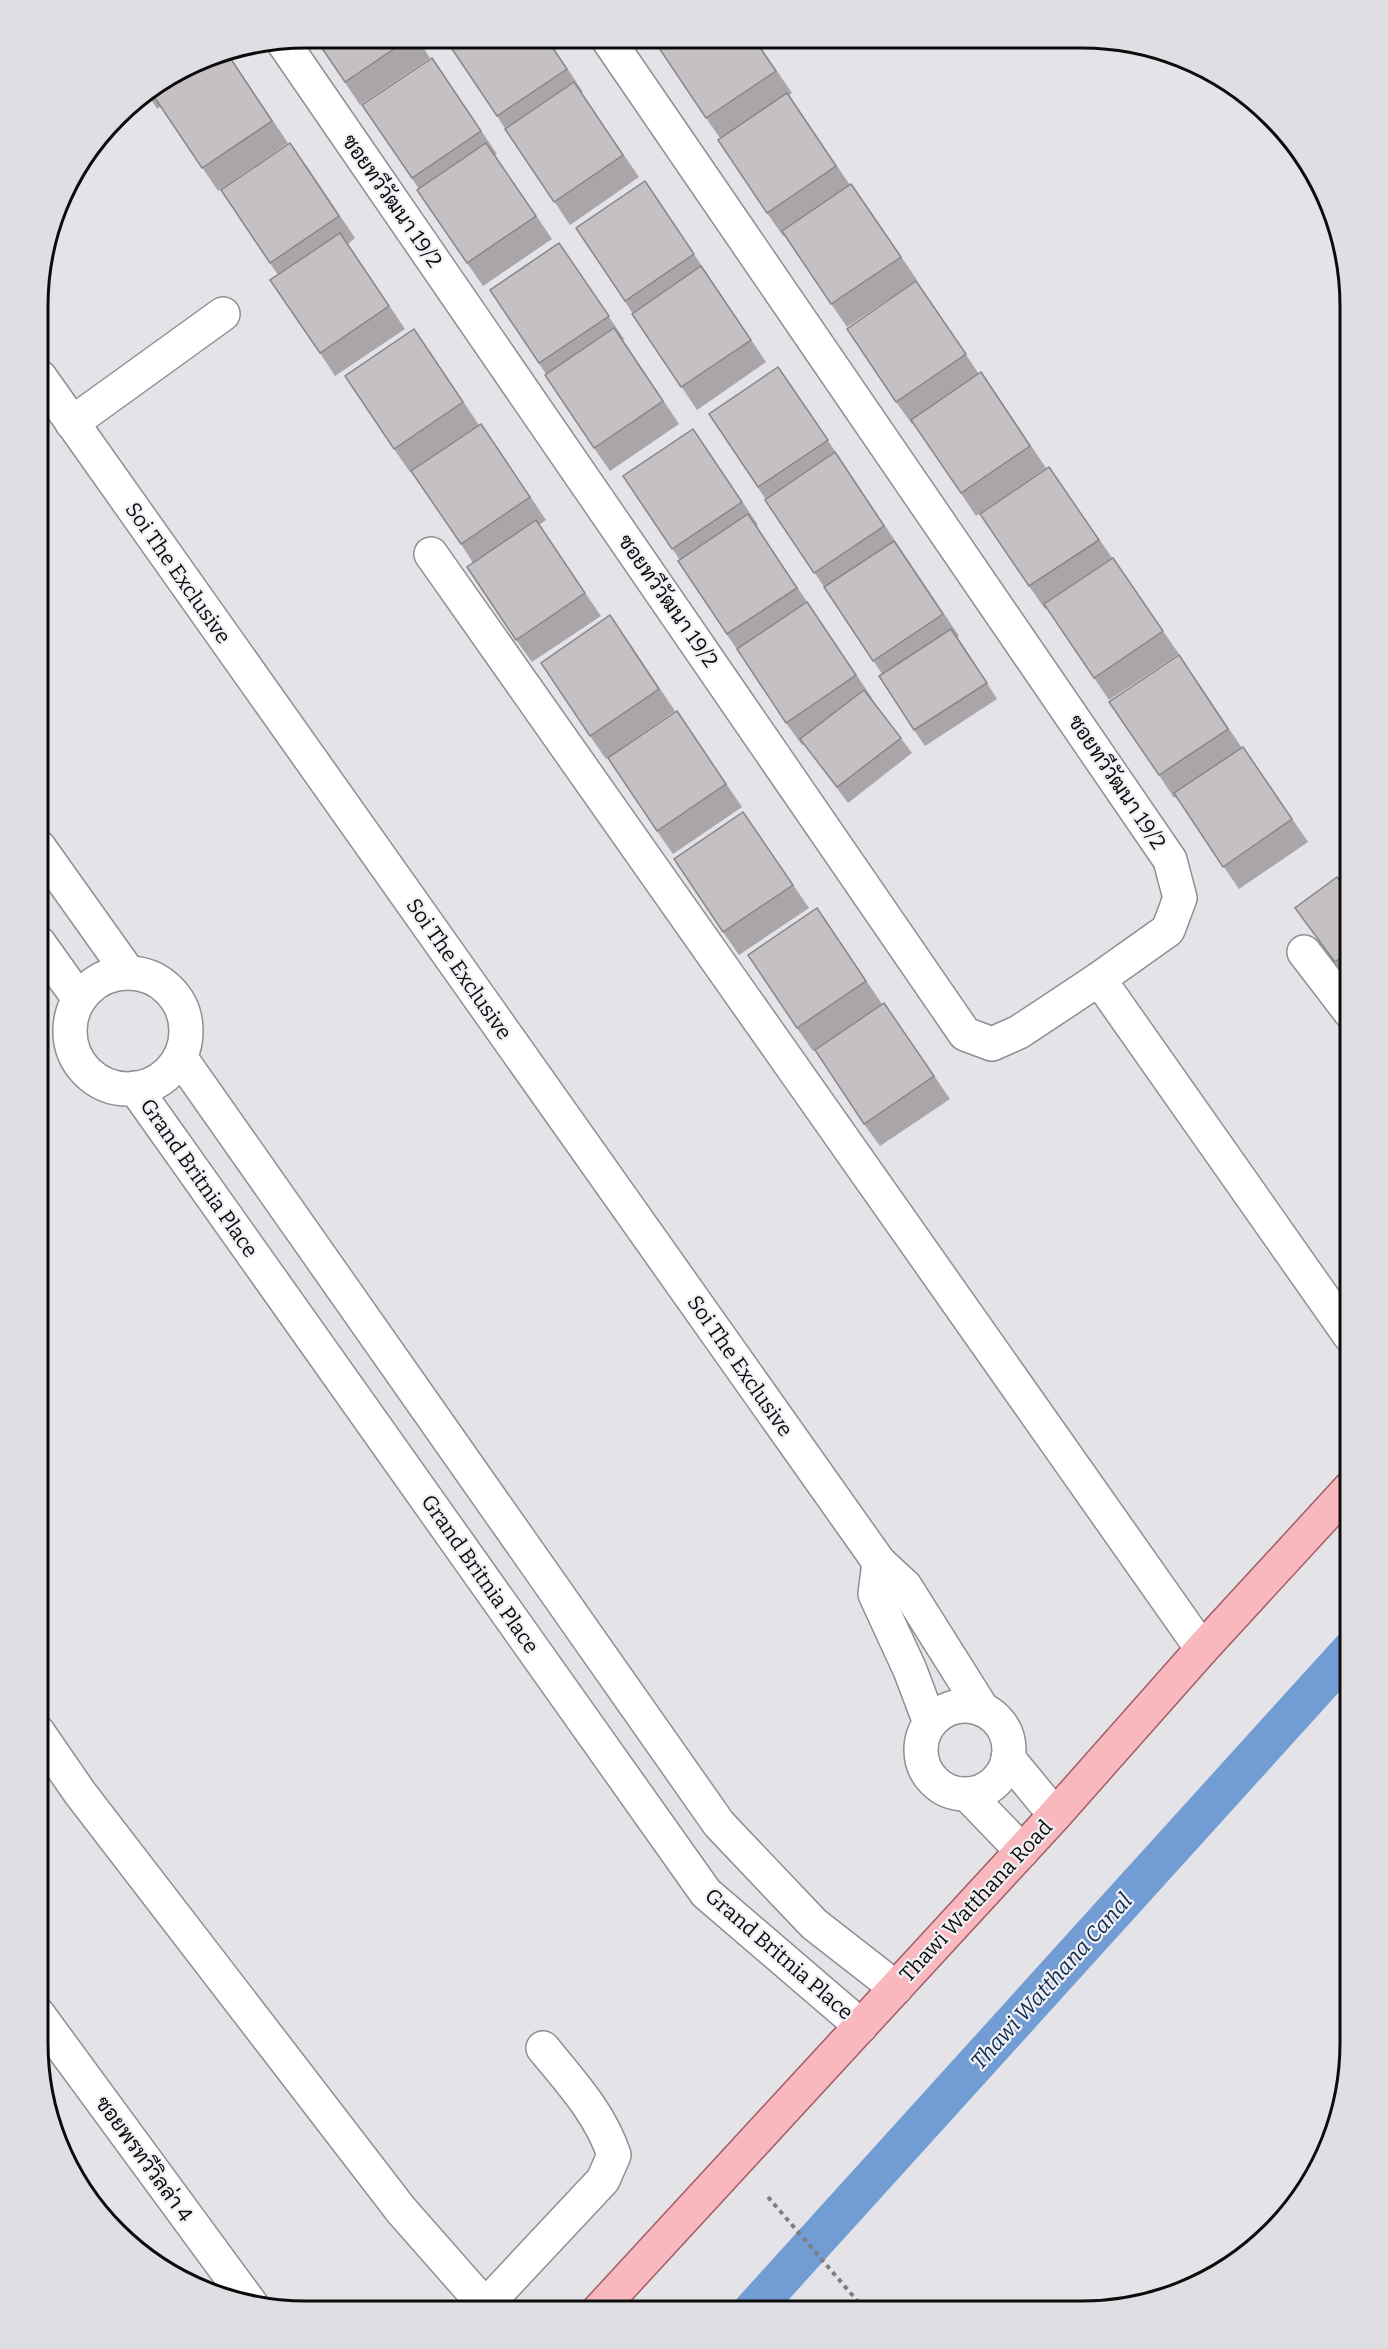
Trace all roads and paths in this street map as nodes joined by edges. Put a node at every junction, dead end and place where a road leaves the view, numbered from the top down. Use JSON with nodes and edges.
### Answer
{"nodes":[{"id":1,"x":614,"y":48,"type":"edge"},
{"id":2,"x":288,"y":49,"type":"edge"},
{"id":3,"x":223,"y":314,"type":"dead end"},
{"id":4,"x":48,"y":388,"type":"edge"},
{"id":5,"x":72,"y":423,"type":"junction"},
{"id":6,"x":431,"y":554,"type":"dead end"},
{"id":7,"x":48,"y":860,"type":"edge"},
{"id":8,"x":1304,"y":952,"type":"dead end"},
{"id":9,"x":48,"y":956,"type":"edge"},
{"id":10,"x":128,"y":972,"type":"junction"},
{"id":11,"x":1099,"y":980,"type":"junction"},
{"id":12,"x":1340,"y":998,"type":"edge"},
{"id":13,"x":79,"y":999,"type":"junction"},
{"id":14,"x":180,"y":1057,"type":"junction"},
{"id":15,"x":135,"y":1088,"type":"junction"},
{"id":16,"x":1340,"y":1322,"type":"edge"},
{"id":17,"x":1340,"y":1499,"type":"edge"},
{"id":18,"x":879,"y":1562,"type":"junction"},
{"id":19,"x":1202,"y":1649,"type":"junction"},
{"id":20,"x":983,"y":1710,"type":"junction"},
{"id":21,"x":930,"y":1723,"type":"junction"},
{"id":22,"x":48,"y":1747,"type":"edge"},
{"id":23,"x":1008,"y":1758,"type":"junction"},
{"id":24,"x":968,"y":1795,"type":"junction"},
{"id":25,"x":1055,"y":1815,"type":"junction"},
{"id":26,"x":1022,"y":1851,"type":"junction"},
{"id":27,"x":896,"y":1988,"type":"junction"},
{"id":28,"x":861,"y":2026,"type":"junction"},
{"id":29,"x":48,"y":2028,"type":"edge"},
{"id":30,"x":543,"y":2048,"type":"dead end"},
{"id":31,"x":769,"y":2198,"type":"dead end"},
{"id":32,"x":243,"y":2293,"type":"edge"},
{"id":33,"x":481,"y":2301,"type":"edge"},
{"id":34,"x":493,"y":2301,"type":"edge"},
{"id":35,"x":607,"y":2301,"type":"edge"},
{"id":36,"x":857,"y":2301,"type":"edge"}],
"edges":[{"from":1,"to":11,"type":"street","name":"ซอยทวีวัฒนา 19/2"},
{"from":2,"to":11,"type":"street","name":"ซอยทวีวัฒนา 19/2"},
{"from":3,"to":5,"type":"street"},
{"from":4,"to":5,"type":"street","name":"Soi The Exclusive"},
{"from":5,"to":18,"type":"street","name":"Soi The Exclusive"},
{"from":6,"to":19,"type":"street"},
{"from":7,"to":10,"type":"street"},
{"from":8,"to":12,"type":"street"},
{"from":9,"to":13,"type":"street"},
{"from":10,"to":13,"type":"street"},
{"from":10,"to":14,"type":"street"},
{"from":11,"to":16,"type":"street"},
{"from":13,"to":15,"type":"street","name":"Grand Britnia Place"},
{"from":14,"to":15,"type":"street","name":"Grand Britnia Place"},
{"from":14,"to":27,"type":"street"},
{"from":15,"to":28,"type":"street","name":"Grand Britnia Place"},
{"from":17,"to":19,"type":"main road","name":"Thawi Watthana Road"},
{"from":18,"to":20,"type":"street","name":"Soi The Exclusive"},
{"from":18,"to":21,"type":"street"},
{"from":19,"to":25,"type":"main road","name":"Thawi Watthana Road"},
{"from":20,"to":21,"type":"street"},
{"from":20,"to":23,"type":"street","name":"Soi The Exclusive"},
{"from":21,"to":24,"type":"street"},
{"from":22,"to":33,"type":"street"},
{"from":23,"to":24,"type":"street"},
{"from":23,"to":25,"type":"street"},
{"from":24,"to":26,"type":"street"},
{"from":25,"to":26,"type":"main road","name":"Thawi Watthana Road"},
{"from":26,"to":27,"type":"main road","name":"Thawi Watthana Road"},
{"from":27,"to":28,"type":"main road","name":"Thawi Watthana Road"},
{"from":28,"to":35,"type":"main road","name":"Thawi Watthana Road"},
{"from":29,"to":32,"type":"street","name":"ซอยพรทวีวิลล่า 4"},
{"from":30,"to":34,"type":"street"},
{"from":31,"to":36,"type":"path"}]}
